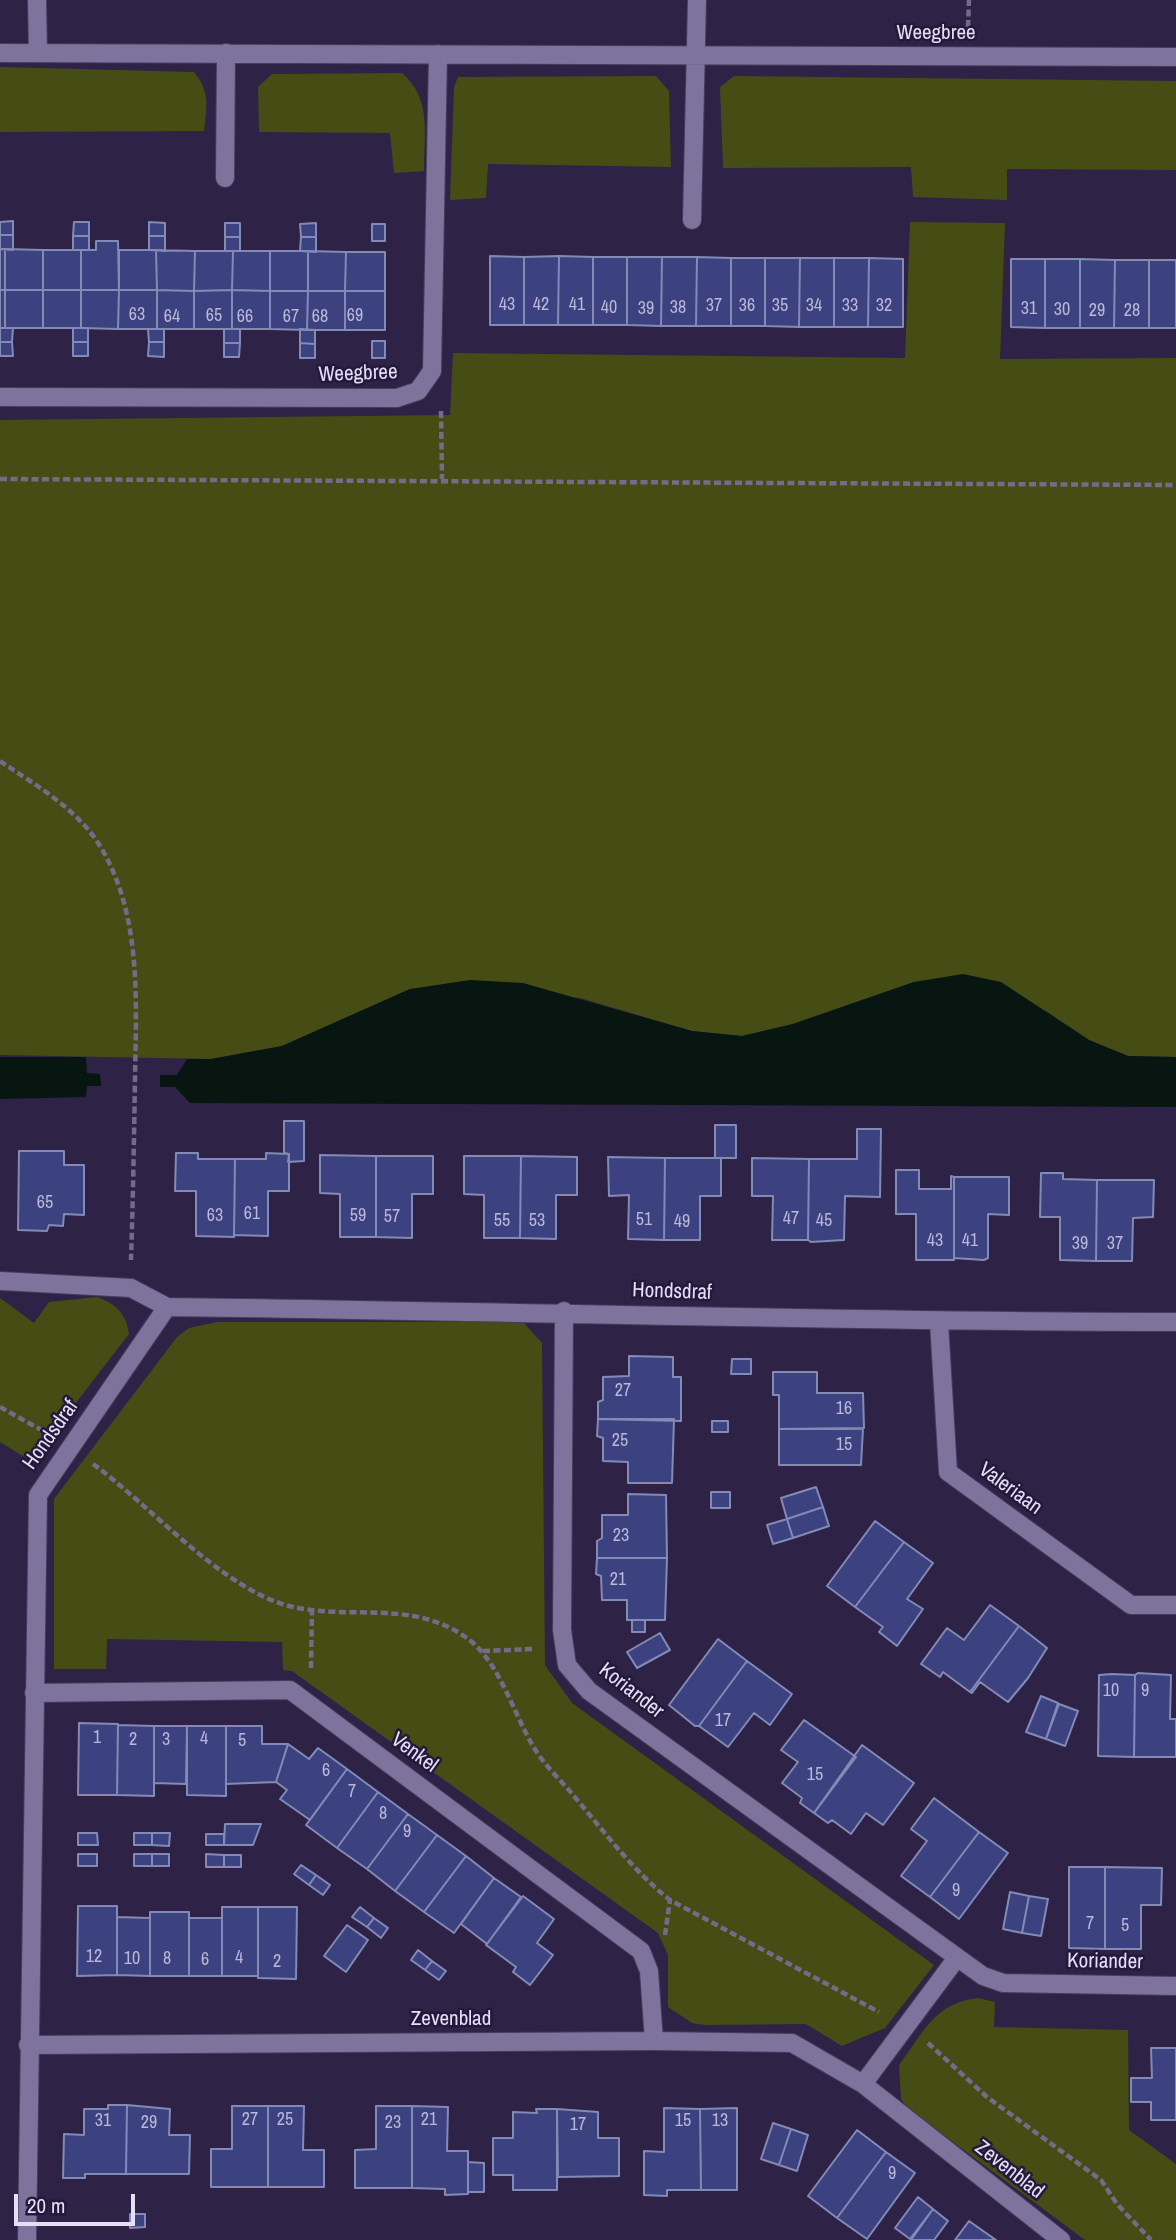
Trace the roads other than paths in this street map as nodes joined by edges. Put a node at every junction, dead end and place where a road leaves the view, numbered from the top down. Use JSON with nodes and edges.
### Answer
{"nodes":[{"id":1,"x":37,"y":0,"type":"edge"},
{"id":2,"x":697,"y":0,"type":"edge"},
{"id":3,"x":0,"y":52,"type":"edge"},
{"id":4,"x":38,"y":52,"type":"junction"},
{"id":5,"x":226,"y":53,"type":"junction"},
{"id":6,"x":438,"y":54,"type":"junction"},
{"id":7,"x":696,"y":55,"type":"junction"},
{"id":8,"x":1176,"y":57,"type":"edge"},
{"id":9,"x":225,"y":177,"type":"dead end"},
{"id":10,"x":692,"y":220,"type":"dead end"},
{"id":11,"x":0,"y":397,"type":"edge"},
{"id":12,"x":0,"y":1281,"type":"edge"},
{"id":13,"x":167,"y":1307,"type":"junction"},
{"id":14,"x":564,"y":1311,"type":"junction"},
{"id":15,"x":939,"y":1322,"type":"junction"},
{"id":16,"x":1176,"y":1322,"type":"edge"},
{"id":17,"x":1176,"y":1605,"type":"edge"},
{"id":18,"x":34,"y":1693,"type":"junction"},
{"id":19,"x":956,"y":1959,"type":"junction"},
{"id":20,"x":1176,"y":1986,"type":"edge"},
{"id":21,"x":654,"y":2041,"type":"junction"},
{"id":22,"x":28,"y":2045,"type":"junction"},
{"id":23,"x":863,"y":2084,"type":"junction"},
{"id":24,"x":27,"y":2240,"type":"edge"},
{"id":25,"x":1060,"y":2240,"type":"edge"}],
"edges":[{"from":1,"to":4,"type":"street"},
{"from":2,"to":7,"type":"street"},
{"from":3,"to":4,"type":"street","name":"Weegbree"},
{"from":4,"to":5,"type":"street","name":"Weegbree"},
{"from":5,"to":6,"type":"street","name":"Weegbree"},
{"from":5,"to":9,"type":"street"},
{"from":6,"to":7,"type":"street","name":"Weegbree"},
{"from":6,"to":11,"type":"street","name":"Weegbree"},
{"from":7,"to":8,"type":"street","name":"Weegbree"},
{"from":7,"to":10,"type":"street"},
{"from":12,"to":13,"type":"street","name":"Hondsdraf"},
{"from":13,"to":14,"type":"street","name":"Hondsdraf"},
{"from":13,"to":18,"type":"street","name":"Hondsdraf"},
{"from":14,"to":15,"type":"street","name":"Hondsdraf"},
{"from":14,"to":19,"type":"street","name":"Koriander"},
{"from":15,"to":16,"type":"street","name":"Hondsdraf"},
{"from":15,"to":17,"type":"street","name":"Valeriaan"},
{"from":18,"to":21,"type":"street","name":"Venkel"},
{"from":18,"to":22,"type":"street","name":"Hondsdraf"},
{"from":19,"to":20,"type":"street","name":"Koriander"},
{"from":19,"to":23,"type":"street"},
{"from":21,"to":22,"type":"street","name":"Zevenblad"},
{"from":21,"to":23,"type":"street","name":"Zevenblad"},
{"from":22,"to":24,"type":"street","name":"Hondsdraf"},
{"from":23,"to":25,"type":"street","name":"Zevenblad"}]}
